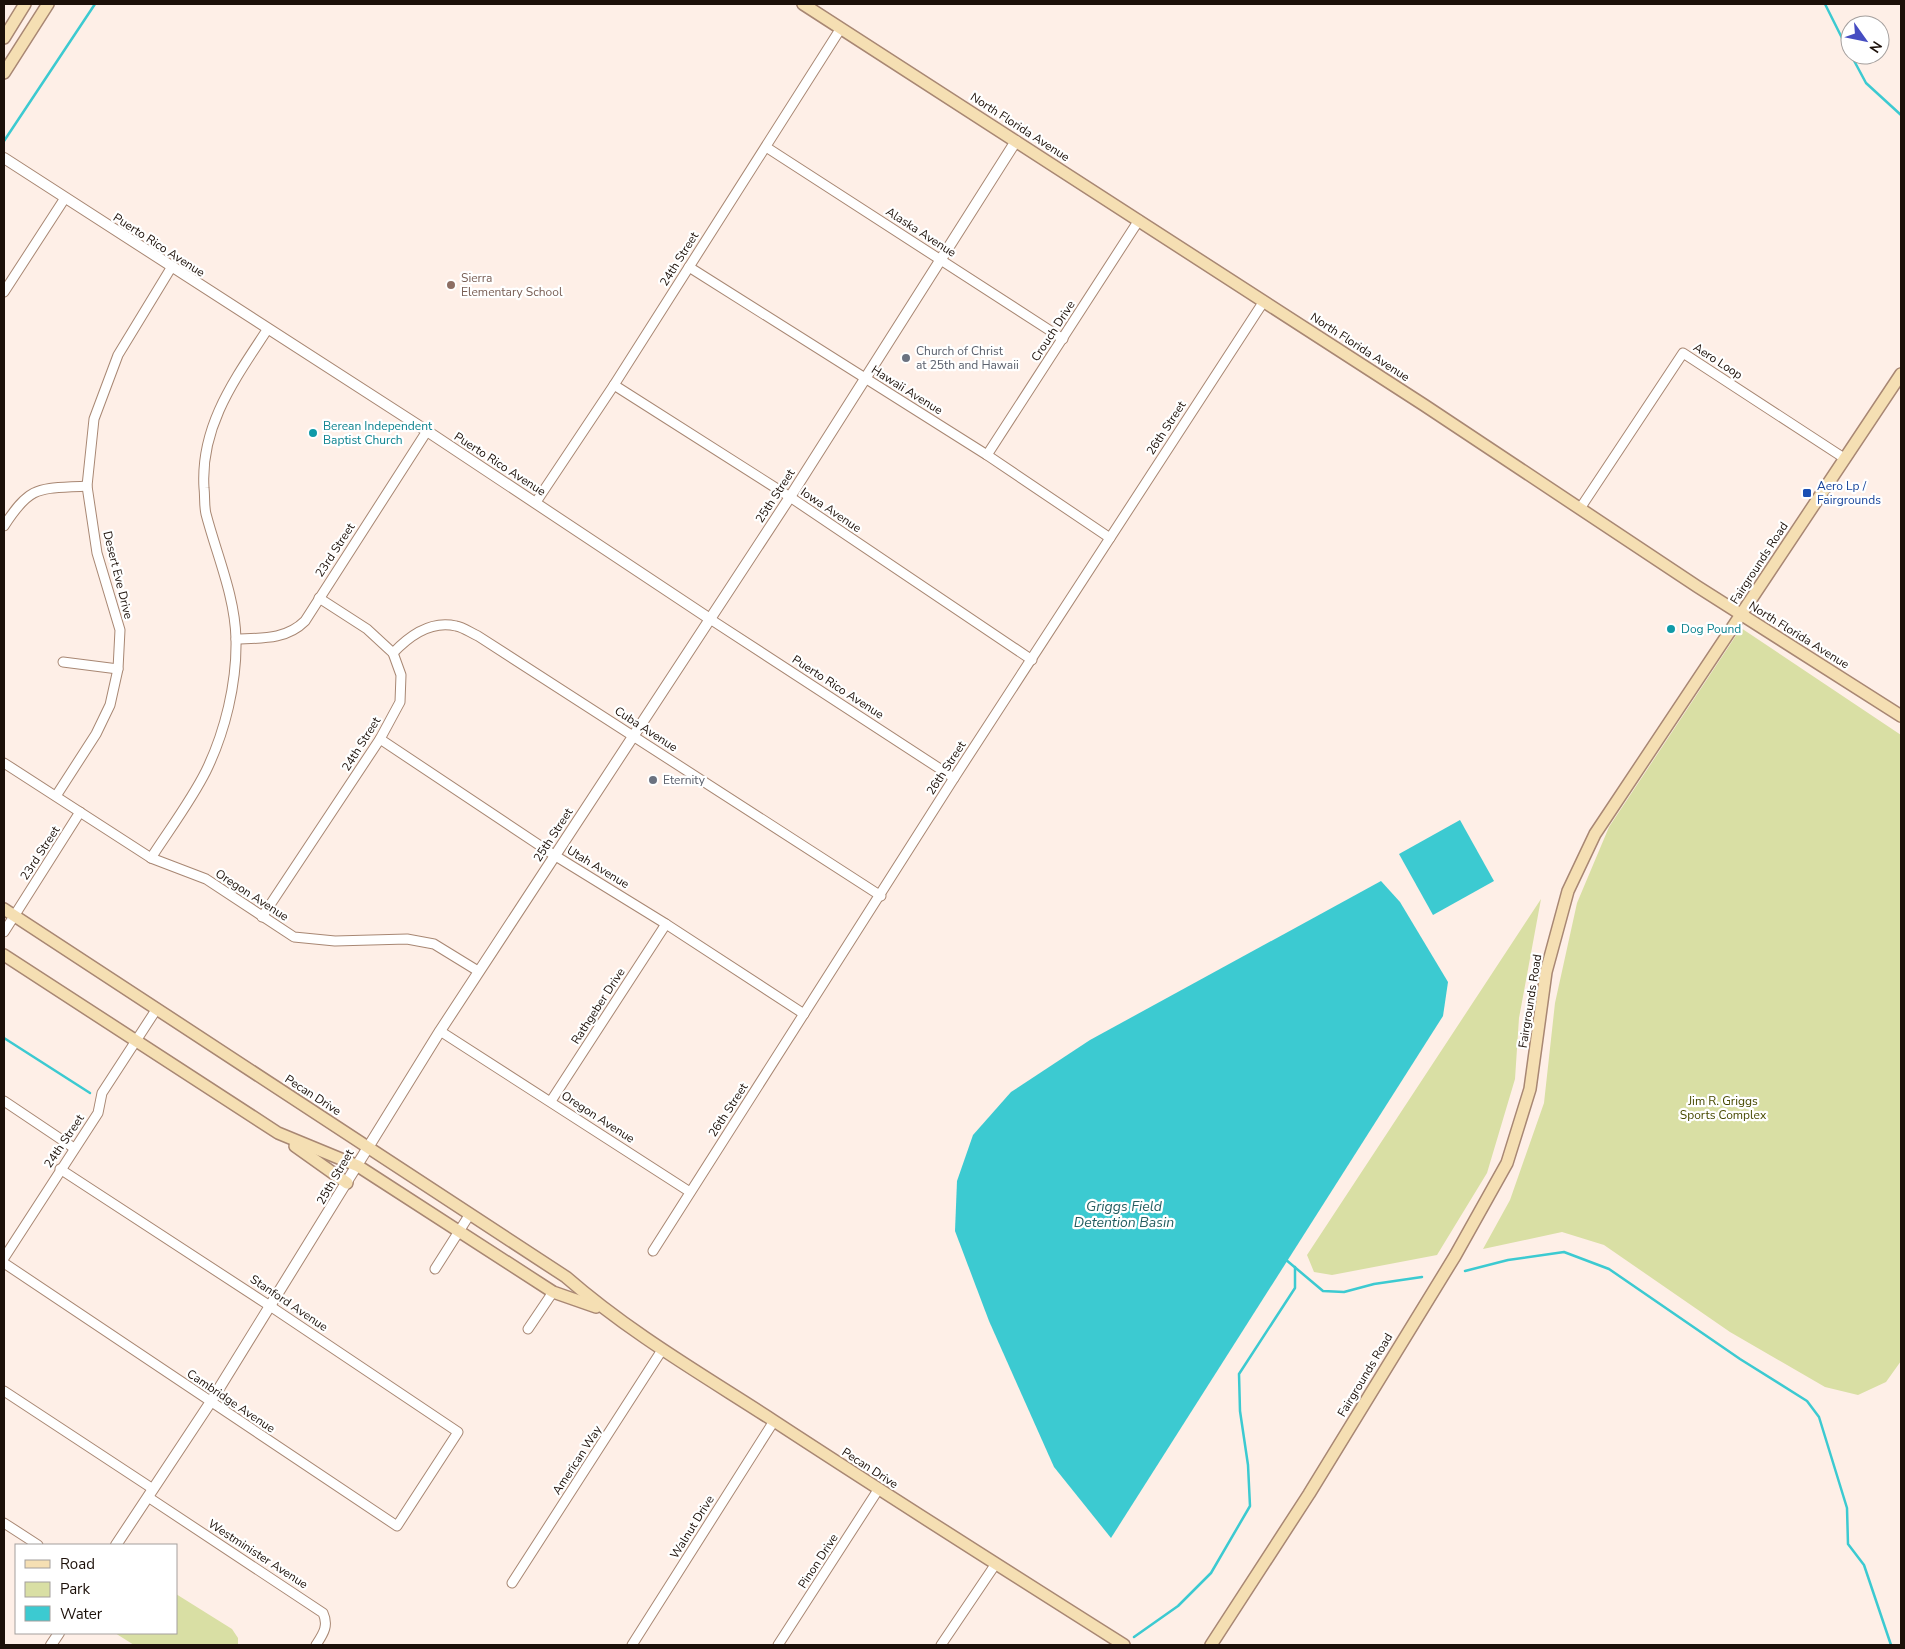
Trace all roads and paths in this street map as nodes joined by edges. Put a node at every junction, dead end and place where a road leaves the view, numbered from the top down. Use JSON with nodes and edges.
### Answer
{"nodes":[{"id":1,"x":25,"y":4,"type":"edge"},
{"id":2,"x":48,"y":4,"type":"edge"},
{"id":3,"x":803,"y":4,"type":"edge"},
{"id":4,"x":840,"y":28,"type":"junction"},
{"id":5,"x":4,"y":38,"type":"edge"},
{"id":6,"x":4,"y":72,"type":"edge"},
{"id":7,"x":1016,"y":141,"type":"junction"},
{"id":8,"x":766,"y":147,"type":"junction"},
{"id":9,"x":4,"y":158,"type":"edge"},
{"id":10,"x":65,"y":198,"type":"junction"},
{"id":11,"x":1139,"y":220,"type":"junction"},
{"id":12,"x":941,"y":260,"type":"junction"},
{"id":13,"x":689,"y":267,"type":"junction"},
{"id":14,"x":172,"y":268,"type":"junction"},
{"id":15,"x":4,"y":292,"type":"edge"},
{"id":16,"x":1264,"y":301,"type":"junction"},
{"id":17,"x":267,"y":330,"type":"junction"},
{"id":18,"x":1063,"y":339,"type":"junction"},
{"id":19,"x":1901,"y":374,"type":"edge"},
{"id":20,"x":866,"y":379,"type":"junction"},
{"id":21,"x":614,"y":385,"type":"junction"},
{"id":22,"x":427,"y":431,"type":"junction"},
{"id":23,"x":987,"y":455,"type":"junction"},
{"id":24,"x":1844,"y":458,"type":"junction"},
{"id":25,"x":87,"y":486,"type":"junction"},
{"id":26,"x":790,"y":497,"type":"junction"},
{"id":27,"x":536,"y":502,"type":"junction"},
{"id":28,"x":1581,"y":508,"type":"junction"},
{"id":29,"x":4,"y":526,"type":"edge"},
{"id":30,"x":1110,"y":538,"type":"junction"},
{"id":31,"x":319,"y":598,"type":"junction"},
{"id":32,"x":1741,"y":614,"type":"junction"},
{"id":33,"x":710,"y":619,"type":"junction"},
{"id":34,"x":236,"y":639,"type":"junction"},
{"id":35,"x":393,"y":652,"type":"junction"},
{"id":36,"x":1032,"y":660,"type":"junction"},
{"id":37,"x":63,"y":662,"type":"dead end"},
{"id":38,"x":118,"y":669,"type":"junction"},
{"id":39,"x":1901,"y":716,"type":"edge"},
{"id":40,"x":634,"y":736,"type":"junction"},
{"id":41,"x":380,"y":739,"type":"junction"},
{"id":42,"x":4,"y":762,"type":"edge"},
{"id":43,"x":954,"y":778,"type":"junction"},
{"id":44,"x":56,"y":796,"type":"junction"},
{"id":45,"x":80,"y":812,"type":"junction"},
{"id":46,"x":554,"y":855,"type":"junction"},
{"id":47,"x":150,"y":858,"type":"junction"},
{"id":48,"x":881,"y":896,"type":"junction"},
{"id":49,"x":4,"y":909,"type":"edge"},
{"id":50,"x":14,"y":916,"type":"junction"},
{"id":51,"x":262,"y":917,"type":"junction"},
{"id":52,"x":666,"y":924,"type":"junction"},
{"id":53,"x":4,"y":932,"type":"edge"},
{"id":54,"x":4,"y":955,"type":"edge"},
{"id":55,"x":478,"y":971,"type":"junction"},
{"id":56,"x":156,"y":1010,"type":"junction"},
{"id":57,"x":804,"y":1014,"type":"junction"},
{"id":58,"x":440,"y":1031,"type":"junction"},
{"id":59,"x":136,"y":1040,"type":"junction"},
{"id":60,"x":4,"y":1100,"type":"edge"},
{"id":61,"x":551,"y":1101,"type":"junction"},
{"id":62,"x":278,"y":1133,"type":"junction"},
{"id":63,"x":367,"y":1146,"type":"junction"},
{"id":64,"x":74,"y":1148,"type":"junction"},
{"id":65,"x":358,"y":1166,"type":"junction"},
{"id":66,"x":60,"y":1169,"type":"junction"},
{"id":67,"x":347,"y":1183,"type":"junction"},
{"id":68,"x":690,"y":1192,"type":"junction"},
{"id":69,"x":470,"y":1214,"type":"junction"},
{"id":70,"x":459,"y":1232,"type":"junction"},
{"id":71,"x":653,"y":1251,"type":"dead end"},
{"id":72,"x":4,"y":1258,"type":"edge"},
{"id":73,"x":4,"y":1263,"type":"edge"},
{"id":74,"x":435,"y":1269,"type":"dead end"},
{"id":75,"x":553,"y":1292,"type":"junction"},
{"id":76,"x":270,"y":1306,"type":"junction"},
{"id":77,"x":603,"y":1309,"type":"junction"},
{"id":78,"x":528,"y":1329,"type":"dead end"},
{"id":79,"x":662,"y":1350,"type":"junction"},
{"id":80,"x":4,"y":1391,"type":"edge"},
{"id":81,"x":210,"y":1402,"type":"junction"},
{"id":82,"x":774,"y":1421,"type":"junction"},
{"id":83,"x":429,"y":1476,"type":"joint"},
{"id":84,"x":878,"y":1490,"type":"junction"},
{"id":85,"x":151,"y":1493,"type":"junction"},
{"id":86,"x":4,"y":1523,"type":"edge"},
{"id":87,"x":36,"y":1544,"type":"edge"},
{"id":88,"x":117,"y":1544,"type":"edge"},
{"id":89,"x":995,"y":1565,"type":"junction"},
{"id":90,"x":512,"y":1583,"type":"dead end"},
{"id":91,"x":58,"y":1634,"type":"edge"},
{"id":92,"x":51,"y":1645,"type":"edge"},
{"id":93,"x":316,"y":1645,"type":"edge"},
{"id":94,"x":632,"y":1645,"type":"edge"},
{"id":95,"x":778,"y":1645,"type":"edge"},
{"id":96,"x":942,"y":1645,"type":"edge"},
{"id":97,"x":1124,"y":1645,"type":"edge"},
{"id":98,"x":1211,"y":1645,"type":"edge"}],
"edges":[{"from":1,"to":5,"type":"main road"},
{"from":2,"to":6,"type":"main road"},
{"from":3,"to":4,"type":"main road","name":"North Florida Avenue"},
{"from":4,"to":7,"type":"main road","name":"North Florida Avenue"},
{"from":4,"to":8,"type":"street","name":"24th Street"},
{"from":7,"to":11,"type":"main road","name":"North Florida Avenue"},
{"from":7,"to":12,"type":"street","name":"25th Street"},
{"from":8,"to":12,"type":"street","name":"Alaska Avenue"},
{"from":8,"to":13,"type":"street","name":"24th Street"},
{"from":9,"to":10,"type":"street","name":"Puerto Rico Avenue"},
{"from":10,"to":14,"type":"street","name":"Puerto Rico Avenue"},
{"from":10,"to":15,"type":"street"},
{"from":11,"to":16,"type":"main road","name":"North Florida Avenue"},
{"from":11,"to":18,"type":"street","name":"Crouch Drive"},
{"from":12,"to":18,"type":"street","name":"Alaska Avenue"},
{"from":12,"to":20,"type":"street","name":"25th Street"},
{"from":13,"to":20,"type":"street","name":"Hawaii Avenue"},
{"from":13,"to":21,"type":"street","name":"24th Street"},
{"from":14,"to":17,"type":"street","name":"Puerto Rico Avenue"},
{"from":14,"to":25,"type":"street","name":"Desert Eve Drive"},
{"from":16,"to":28,"type":"main road","name":"North Florida Avenue"},
{"from":16,"to":30,"type":"street","name":"26th Street"},
{"from":17,"to":22,"type":"street","name":"Puerto Rico Avenue"},
{"from":17,"to":34,"type":"street"},
{"from":18,"to":23,"type":"street","name":"Crouch Drive"},
{"from":19,"to":24,"type":"main road","name":"Fairgrounds Road"},
{"from":20,"to":23,"type":"street","name":"Hawaii Avenue"},
{"from":20,"to":26,"type":"street","name":"25th Street"},
{"from":21,"to":26,"type":"street","name":"Iowa Avenue"},
{"from":21,"to":27,"type":"street","name":"24th Street"},
{"from":22,"to":27,"type":"street","name":"Puerto Rico Avenue"},
{"from":22,"to":31,"type":"street","name":"23rd Street"},
{"from":23,"to":30,"type":"street","name":"Hawaii Avenue"},
{"from":24,"to":28,"type":"street","name":"Aero Loop"},
{"from":24,"to":32,"type":"main road","name":"Fairgrounds Road"},
{"from":25,"to":29,"type":"street"},
{"from":25,"to":38,"type":"street","name":"Desert Eve Drive"},
{"from":26,"to":33,"type":"street","name":"25th Street"},
{"from":26,"to":36,"type":"street","name":"Iowa Avenue"},
{"from":27,"to":33,"type":"street","name":"Puerto Rico Avenue"},
{"from":28,"to":32,"type":"main road","name":"North Florida Avenue"},
{"from":30,"to":36,"type":"street","name":"26th Street"},
{"from":31,"to":34,"type":"street","name":"23rd Street"},
{"from":31,"to":35,"type":"street","name":"24th Street"},
{"from":32,"to":39,"type":"main road","name":"North Florida Avenue"},
{"from":32,"to":98,"type":"main road","name":"Fairgrounds Road"},
{"from":33,"to":40,"type":"street","name":"25th Street"},
{"from":33,"to":43,"type":"street","name":"Puerto Rico Avenue"},
{"from":34,"to":47,"type":"street"},
{"from":35,"to":40,"type":"street","name":"Cuba Avenue"},
{"from":35,"to":41,"type":"street","name":"24th Street"},
{"from":36,"to":43,"type":"street","name":"26th Street"},
{"from":37,"to":38,"type":"street"},
{"from":38,"to":44,"type":"street","name":"Desert Eve Drive"},
{"from":40,"to":46,"type":"street","name":"25th Street"},
{"from":40,"to":48,"type":"street","name":"Cuba Avenue"},
{"from":41,"to":46,"type":"street","name":"Utah Avenue"},
{"from":41,"to":51,"type":"street","name":"24th Street"},
{"from":42,"to":44,"type":"street","name":"Oregon Avenue"},
{"from":43,"to":48,"type":"street","name":"26th Street"},
{"from":44,"to":45,"type":"street","name":"Oregon Avenue"},
{"from":45,"to":47,"type":"street","name":"Oregon Avenue"},
{"from":45,"to":50,"type":"street","name":"23rd Street"},
{"from":46,"to":52,"type":"street","name":"Utah Avenue"},
{"from":46,"to":55,"type":"street","name":"25th Street"},
{"from":47,"to":51,"type":"street","name":"Oregon Avenue"},
{"from":48,"to":57,"type":"street","name":"26th Street"},
{"from":49,"to":50,"type":"main road","name":"Pecan Drive"},
{"from":50,"to":53,"type":"street","name":"23rd Street"},
{"from":50,"to":56,"type":"main road","name":"Pecan Drive"},
{"from":51,"to":55,"type":"street","name":"Oregon Avenue"},
{"from":52,"to":57,"type":"street","name":"Utah Avenue"},
{"from":52,"to":61,"type":"street","name":"Rathgeber Drive"},
{"from":54,"to":59,"type":"main road","name":"Pecan Drive"},
{"from":55,"to":58,"type":"street","name":"25th Street"},
{"from":56,"to":59,"type":"street","name":"24th Street"},
{"from":56,"to":63,"type":"main road","name":"Pecan Drive"},
{"from":57,"to":68,"type":"street","name":"26th Street"},
{"from":58,"to":61,"type":"street","name":"Oregon Avenue"},
{"from":58,"to":63,"type":"street","name":"25th Street"},
{"from":59,"to":62,"type":"main road","name":"Pecan Drive"},
{"from":59,"to":64,"type":"street","name":"24th Street"},
{"from":60,"to":64,"type":"street"},
{"from":61,"to":68,"type":"street","name":"Oregon Avenue"},
{"from":62,"to":65,"type":"main road","name":"Pecan Drive"},
{"from":62,"to":67,"type":"main road"},
{"from":63,"to":65,"type":"street","name":"25th Street"},
{"from":63,"to":69,"type":"main road","name":"Pecan Drive"},
{"from":64,"to":66,"type":"street","name":"24th Street"},
{"from":65,"to":67,"type":"street","name":"25th Street"},
{"from":65,"to":70,"type":"main road","name":"Pecan Drive"},
{"from":66,"to":72,"type":"street","name":"24th Street"},
{"from":66,"to":76,"type":"street","name":"Stanford Avenue"},
{"from":67,"to":76,"type":"street","name":"25th Street"},
{"from":68,"to":71,"type":"street","name":"26th Street"},
{"from":69,"to":70,"type":"street"},
{"from":69,"to":77,"type":"main road","name":"Pecan Drive"},
{"from":70,"to":74,"type":"street"},
{"from":70,"to":75,"type":"main road","name":"Pecan Drive"},
{"from":73,"to":81,"type":"street","name":"Cambridge Avenue"},
{"from":75,"to":77,"type":"main road","name":"Pecan Drive"},
{"from":75,"to":78,"type":"street"},
{"from":76,"to":81,"type":"street","name":"25th Street"},
{"from":76,"to":83,"type":"street","name":"Stanford Avenue"},
{"from":77,"to":79,"type":"main road","name":"Pecan Drive"},
{"from":79,"to":82,"type":"main road","name":"Pecan Drive"},
{"from":79,"to":90,"type":"street","name":"American Way"},
{"from":80,"to":85,"type":"street","name":"Westminister Avenue"},
{"from":81,"to":83,"type":"street","name":"Cambridge Avenue"},
{"from":81,"to":85,"type":"street","name":"25th Street"},
{"from":82,"to":84,"type":"main road","name":"Pecan Drive"},
{"from":82,"to":94,"type":"street","name":"Walnut Drive"},
{"from":84,"to":89,"type":"main road","name":"Pecan Drive"},
{"from":84,"to":95,"type":"street","name":"Pinon Drive"},
{"from":85,"to":88,"type":"street","name":"25th Street"},
{"from":85,"to":93,"type":"street","name":"Westminister Avenue"},
{"from":86,"to":87,"type":"street"},
{"from":89,"to":96,"type":"street"},
{"from":89,"to":97,"type":"main road","name":"Pecan Drive"},
{"from":91,"to":92,"type":"street"}]}
